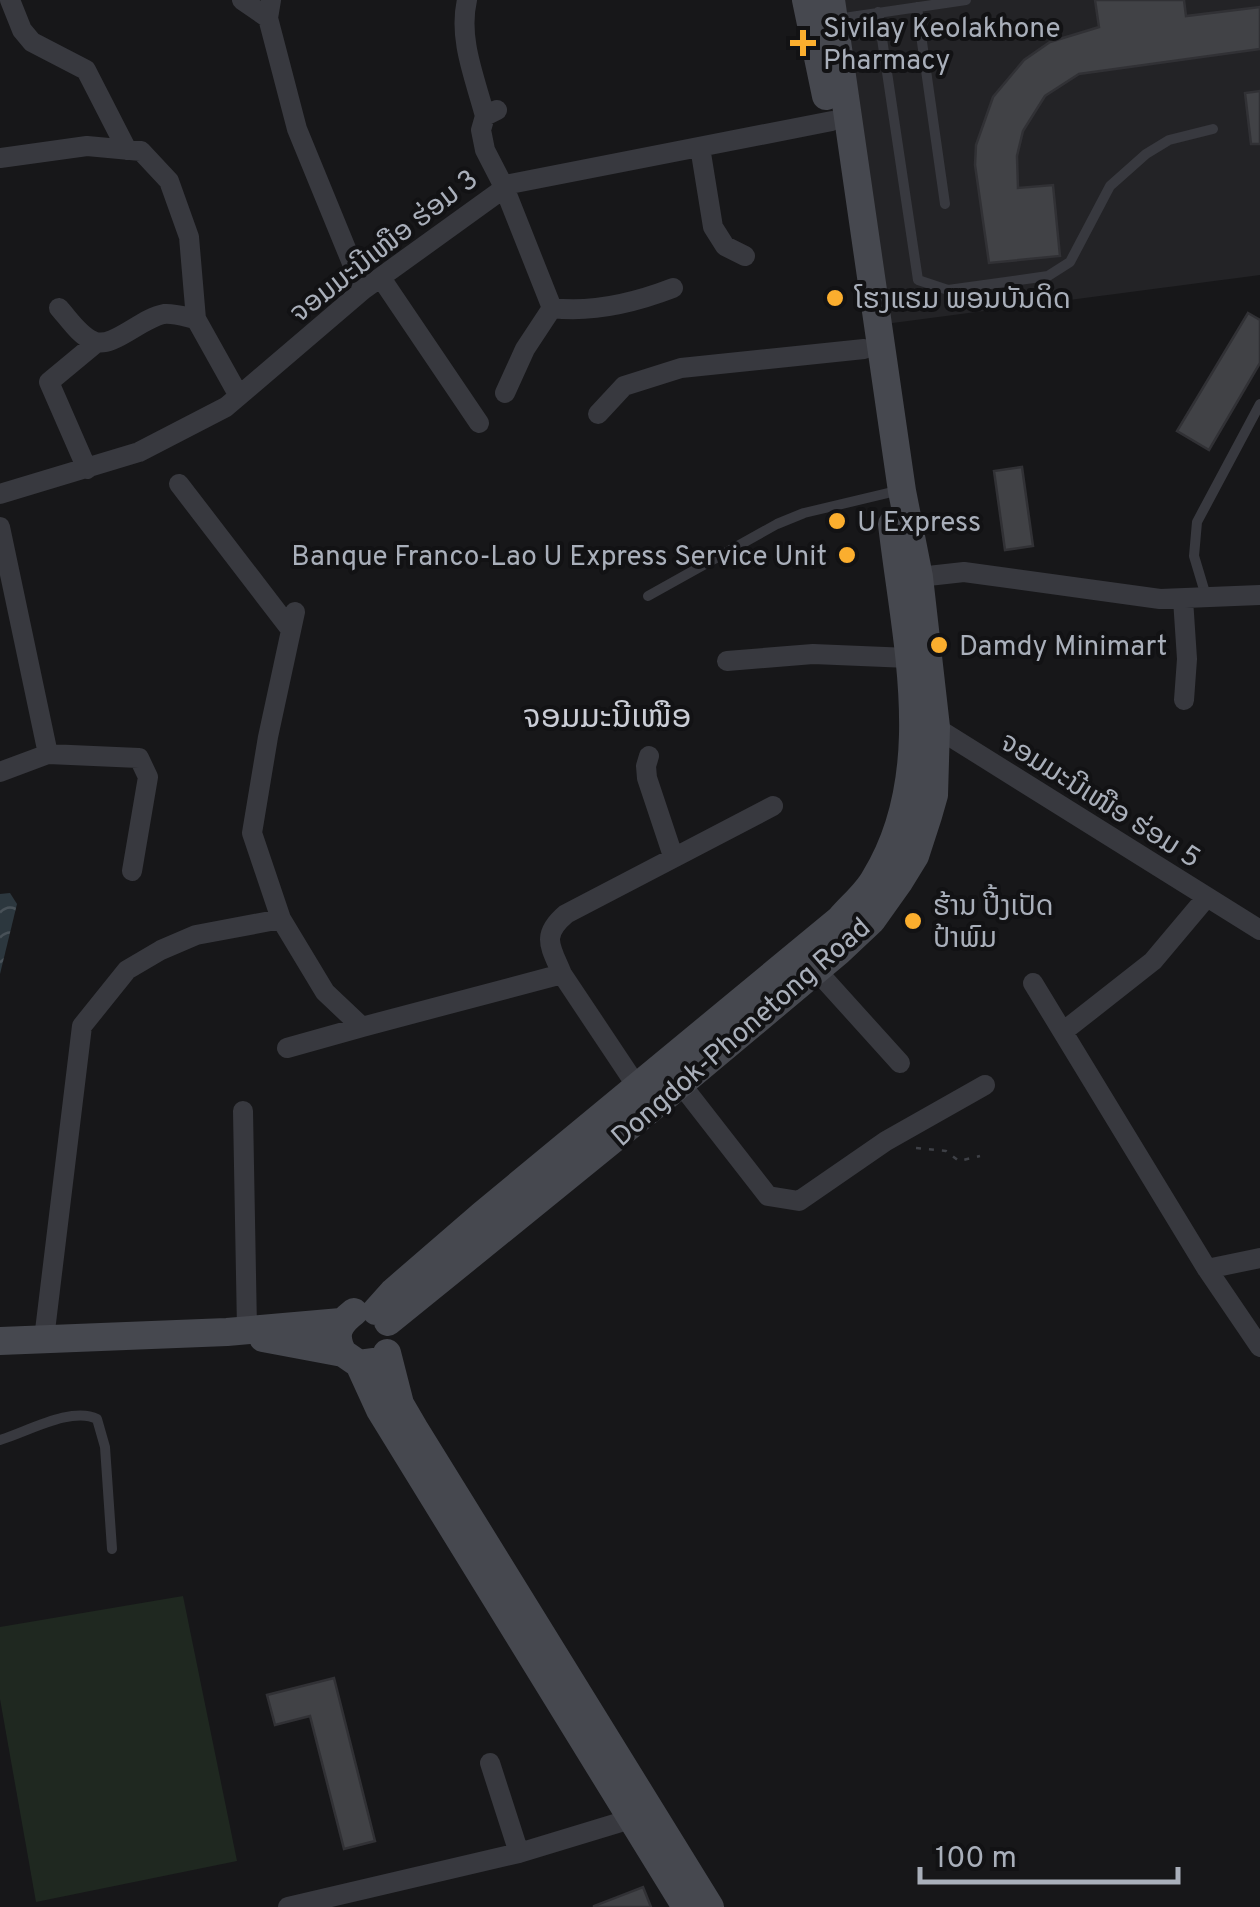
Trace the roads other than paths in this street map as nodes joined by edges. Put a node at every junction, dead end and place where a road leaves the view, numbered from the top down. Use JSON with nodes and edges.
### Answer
{"nodes":[{"id":1,"x":10,"y":0,"type":"edge"},
{"id":2,"x":242,"y":0,"type":"edge"},
{"id":3,"x":467,"y":0,"type":"edge"},
{"id":4,"x":966,"y":0,"type":"edge"},
{"id":5,"x":893,"y":5,"type":"edge"},
{"id":6,"x":917,"y":7,"type":"junction"},
{"id":7,"x":270,"y":9,"type":"edge"},
{"id":8,"x":820,"y":11,"type":"edge"},
{"id":9,"x":878,"y":12,"type":"junction"},
{"id":10,"x":832,"y":121,"type":"junction"},
{"id":11,"x":1213,"y":129,"type":"dead end"},
{"id":12,"x":700,"y":148,"type":"junction"},
{"id":13,"x":127,"y":150,"type":"junction"},
{"id":14,"x":0,"y":158,"type":"edge"},
{"id":15,"x":504,"y":187,"type":"junction"},
{"id":16,"x":945,"y":204,"type":"dead end"},
{"id":17,"x":745,"y":256,"type":"dead end"},
{"id":18,"x":381,"y":278,"type":"junction"},
{"id":19,"x":673,"y":288,"type":"dead end"},
{"id":20,"x":363,"y":290,"type":"junction"},
{"id":21,"x":58,"y":308,"type":"dead end"},
{"id":22,"x":552,"y":308,"type":"junction"},
{"id":23,"x":196,"y":319,"type":"junction"},
{"id":24,"x":96,"y":343,"type":"junction"},
{"id":25,"x":864,"y":349,"type":"junction"},
{"id":26,"x":505,"y":393,"type":"dead end"},
{"id":27,"x":239,"y":396,"type":"junction"},
{"id":28,"x":1260,"y":404,"type":"edge"},
{"id":29,"x":598,"y":414,"type":"dead end"},
{"id":30,"x":478,"y":423,"type":"dead end"},
{"id":31,"x":88,"y":468,"type":"junction"},
{"id":32,"x":179,"y":484,"type":"dead end"},
{"id":33,"x":888,"y":492,"type":"junction"},
{"id":34,"x":0,"y":494,"type":"edge"},
{"id":35,"x":0,"y":527,"type":"edge"},
{"id":36,"x":908,"y":578,"type":"junction"},
{"id":37,"x":1260,"y":594,"type":"edge"},
{"id":38,"x":648,"y":596,"type":"dead end"},
{"id":39,"x":1206,"y":597,"type":"junction"},
{"id":40,"x":1183,"y":600,"type":"junction"},
{"id":41,"x":908,"y":658,"type":"junction"},
{"id":42,"x":727,"y":662,"type":"dead end"},
{"id":43,"x":1184,"y":700,"type":"dead end"},
{"id":44,"x":924,"y":721,"type":"junction"},
{"id":45,"x":48,"y":754,"type":"junction"},
{"id":46,"x":649,"y":756,"type":"dead end"},
{"id":47,"x":0,"y":772,"type":"edge"},
{"id":48,"x":773,"y":806,"type":"dead end"},
{"id":49,"x":673,"y":856,"type":"junction"},
{"id":50,"x":132,"y":871,"type":"dead end"},
{"id":51,"x":1206,"y":898,"type":"junction"},
{"id":52,"x":281,"y":919,"type":"junction"},
{"id":53,"x":1260,"y":930,"type":"edge"},
{"id":54,"x":816,"y":970,"type":"junction"},
{"id":55,"x":562,"y":974,"type":"junction"},
{"id":56,"x":1033,"y":983,"type":"dead end"},
{"id":57,"x":362,"y":1026,"type":"junction"},
{"id":58,"x":1064,"y":1032,"type":"junction"},
{"id":59,"x":287,"y":1048,"type":"dead end"},
{"id":60,"x":900,"y":1063,"type":"dead end"},
{"id":61,"x":673,"y":1074,"type":"junction"},
{"id":62,"x":985,"y":1084,"type":"dead end"},
{"id":63,"x":638,"y":1088,"type":"junction"},
{"id":64,"x":243,"y":1111,"type":"dead end"},
{"id":65,"x":1260,"y":1258,"type":"edge"},
{"id":66,"x":1207,"y":1268,"type":"junction"},
{"id":67,"x":382,"y":1316,"type":"junction"},
{"id":68,"x":341,"y":1322,"type":"junction"},
{"id":69,"x":237,"y":1330,"type":"junction"},
{"id":70,"x":44,"y":1339,"type":"junction"},
{"id":71,"x":0,"y":1341,"type":"edge"},
{"id":72,"x":1260,"y":1347,"type":"edge"},
{"id":73,"x":387,"y":1352,"type":"junction"},
{"id":74,"x":351,"y":1358,"type":"junction"},
{"id":75,"x":0,"y":1440,"type":"edge"},
{"id":76,"x":112,"y":1549,"type":"dead end"},
{"id":77,"x":490,"y":1763,"type":"dead end"},
{"id":78,"x":641,"y":1814,"type":"junction"},
{"id":79,"x":519,"y":1853,"type":"junction"},
{"id":80,"x":298,"y":1906,"type":"edge"},
{"id":81,"x":686,"y":1907,"type":"edge"},
{"id":82,"x":710,"y":1907,"type":"edge"}],
"edges":[{"from":1,"to":13,"type":"street"},
{"from":2,"to":7,"type":"street"},
{"from":3,"to":15,"type":"street"},
{"from":4,"to":6,"type":"lane"},
{"from":5,"to":6,"type":"lane"},
{"from":5,"to":9,"type":"lane"},
{"from":6,"to":16,"type":"lane"},
{"from":7,"to":20,"type":"street"},
{"from":8,"to":9,"type":"lane"},
{"from":8,"to":10,"type":"main road","name":"Dongdok-Phonetong Road"},
{"from":8,"to":36,"type":"main road","name":"Dongdok-Phonetong Road"},
{"from":9,"to":11,"type":"lane"},
{"from":10,"to":12,"type":"street","name":"ຈອມມະນີເໜືອ ຮ່ອມ 3"},
{"from":10,"to":25,"type":"main road","name":"Dongdok-Phonetong Road"},
{"from":12,"to":15,"type":"street","name":"ຈອມມະນີເໜືອ ຮ່ອມ 3"},
{"from":12,"to":17,"type":"street"},
{"from":13,"to":14,"type":"street"},
{"from":13,"to":23,"type":"street"},
{"from":15,"to":18,"type":"street","name":"ຈອມມະນີເໜືອ ຮ່ອມ 3"},
{"from":15,"to":22,"type":"street"},
{"from":18,"to":20,"type":"street","name":"ຈອມມະນີເໜືອ ຮ່ອມ 3"},
{"from":18,"to":30,"type":"street"},
{"from":19,"to":22,"type":"street"},
{"from":20,"to":27,"type":"street","name":"ຈອມມະນີເໜືອ ຮ່ອມ 3"},
{"from":21,"to":24,"type":"street"},
{"from":22,"to":26,"type":"street"},
{"from":23,"to":24,"type":"street"},
{"from":23,"to":27,"type":"street"},
{"from":24,"to":31,"type":"street"},
{"from":25,"to":29,"type":"street"},
{"from":25,"to":33,"type":"main road","name":"Dongdok-Phonetong Road"},
{"from":27,"to":31,"type":"street","name":"ຈອມມະນີເໜືອ ຮ່ອມ 3"},
{"from":28,"to":39,"type":"lane"},
{"from":31,"to":34,"type":"street","name":"ຈອມມະນີເໜືອ ຮ່ອມ 3"},
{"from":32,"to":52,"type":"street"},
{"from":33,"to":36,"type":"main road","name":"Dongdok-Phonetong Road"},
{"from":33,"to":38,"type":"lane"},
{"from":35,"to":45,"type":"street"},
{"from":36,"to":40,"type":"street"},
{"from":36,"to":41,"type":"main road","name":"Dongdok-Phonetong Road"},
{"from":36,"to":44,"type":"main road","name":"Dongdok-Phonetong Road"},
{"from":37,"to":39,"type":"street"},
{"from":39,"to":40,"type":"street"},
{"from":40,"to":43,"type":"street"},
{"from":41,"to":42,"type":"street"},
{"from":41,"to":44,"type":"main road","name":"Dongdok-Phonetong Road"},
{"from":44,"to":51,"type":"street","name":"ຈອມມະນີເໜືອ ຮ່ອມ 5"},
{"from":44,"to":54,"type":"main road","name":"Dongdok-Phonetong Road"},
{"from":44,"to":61,"type":"main road","name":"Dongdok-Phonetong Road"},
{"from":45,"to":47,"type":"street"},
{"from":45,"to":50,"type":"street"},
{"from":46,"to":49,"type":"street"},
{"from":48,"to":49,"type":"street"},
{"from":49,"to":55,"type":"street"},
{"from":51,"to":53,"type":"street","name":"ຈອມມະນີເໜືອ ຮ່ອມ 5"},
{"from":51,"to":58,"type":"street"},
{"from":52,"to":57,"type":"street"},
{"from":52,"to":70,"type":"street"},
{"from":54,"to":60,"type":"street"},
{"from":54,"to":61,"type":"main road","name":"Dongdok-Phonetong Road"},
{"from":55,"to":57,"type":"street"},
{"from":55,"to":63,"type":"street"},
{"from":56,"to":58,"type":"street"},
{"from":57,"to":59,"type":"street"},
{"from":58,"to":66,"type":"street"},
{"from":61,"to":62,"type":"street"},
{"from":61,"to":63,"type":"main road","name":"Dongdok-Phonetong Road"},
{"from":61,"to":67,"type":"main road","name":"Dongdok-Phonetong Road"},
{"from":63,"to":67,"type":"main road","name":"Dongdok-Phonetong Road"},
{"from":64,"to":69,"type":"street"},
{"from":65,"to":66,"type":"street"},
{"from":66,"to":72,"type":"street"},
{"from":67,"to":68,"type":"main road","name":"Dongdok-Phonetong Road"},
{"from":67,"to":73,"type":"main road"},
{"from":68,"to":69,"type":"main road","name":"Dongdok-Phonetong Road"},
{"from":68,"to":74,"type":"main road"},
{"from":69,"to":70,"type":"main road"},
{"from":69,"to":74,"type":"main road"},
{"from":70,"to":71,"type":"main road"},
{"from":73,"to":74,"type":"main road"},
{"from":73,"to":78,"type":"main road"},
{"from":74,"to":78,"type":"main road"},
{"from":75,"to":76,"type":"lane"},
{"from":77,"to":79,"type":"street"},
{"from":78,"to":79,"type":"street"},
{"from":78,"to":81,"type":"main road"},
{"from":78,"to":82,"type":"main road"},
{"from":79,"to":80,"type":"street"}]}
